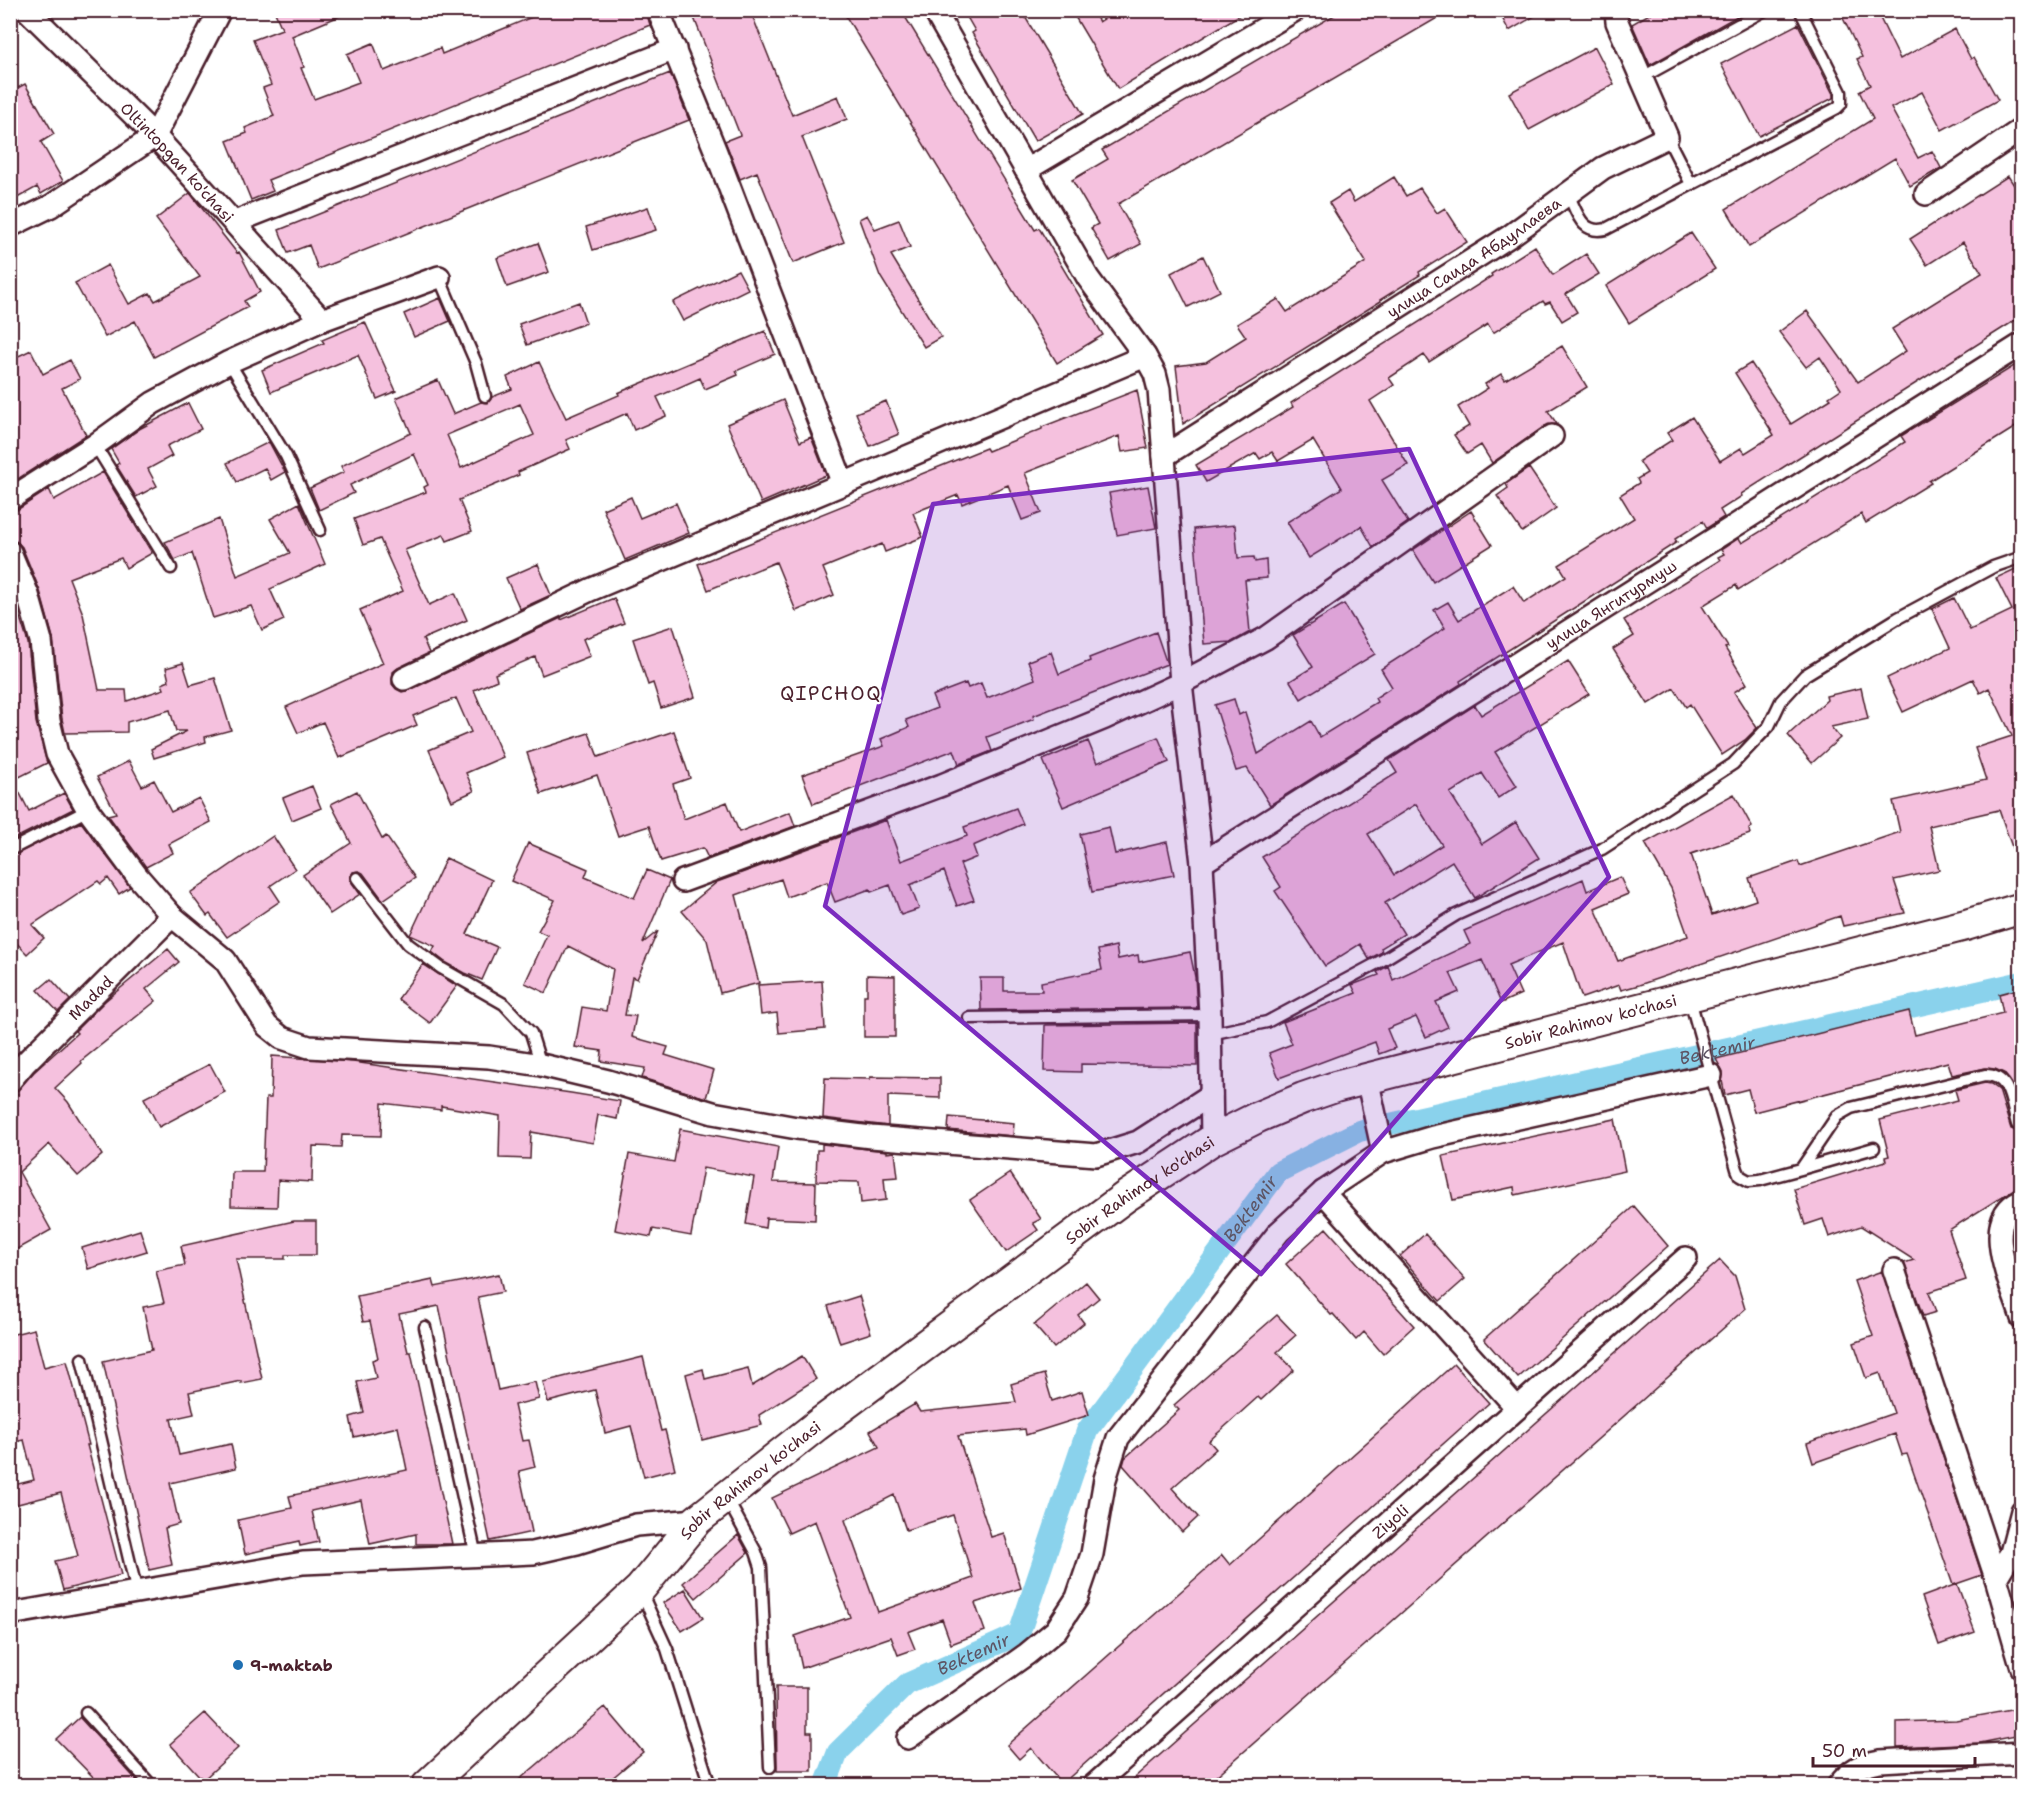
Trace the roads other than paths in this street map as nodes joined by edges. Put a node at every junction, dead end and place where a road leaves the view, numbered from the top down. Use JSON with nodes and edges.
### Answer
{"nodes":[{"id":1,"x":27,"y":10,"type":"edge"},
{"id":2,"x":220,"y":10,"type":"edge"},
{"id":3,"x":658,"y":10,"type":"edge"},
{"id":4,"x":934,"y":10,"type":"edge"},
{"id":5,"x":1295,"y":10,"type":"edge"},
{"id":6,"x":1616,"y":10,"type":"edge"},
{"id":7,"x":1765,"y":10,"type":"edge"},
{"id":8,"x":1800,"y":10,"type":"edge"},
{"id":9,"x":675,"y":49,"type":"junction"},
{"id":10,"x":1641,"y":78,"type":"junction"},
{"id":11,"x":2022,"y":129,"type":"edge"},
{"id":12,"x":155,"y":136,"type":"junction"},
{"id":13,"x":1667,"y":137,"type":"junction"},
{"id":14,"x":1026,"y":170,"type":"junction"},
{"id":15,"x":1691,"y":184,"type":"junction"},
{"id":16,"x":1568,"y":194,"type":"junction"},
{"id":17,"x":1926,"y":194,"type":"dead end"},
{"id":18,"x":235,"y":222,"type":"junction"},
{"id":19,"x":10,"y":226,"type":"edge"},
{"id":20,"x":439,"y":277,"type":"joint"},
{"id":21,"x":322,"y":320,"type":"junction"},
{"id":22,"x":2022,"y":344,"type":"edge"},
{"id":23,"x":1145,"y":356,"type":"junction"},
{"id":24,"x":230,"y":362,"type":"junction"},
{"id":25,"x":485,"y":396,"type":"dead end"},
{"id":26,"x":1552,"y":436,"type":"dead end"},
{"id":27,"x":95,"y":445,"type":"junction"},
{"id":28,"x":1164,"y":456,"type":"junction"},
{"id":29,"x":843,"y":484,"type":"junction"},
{"id":30,"x":10,"y":499,"type":"edge"},
{"id":31,"x":320,"y":530,"type":"dead end"},
{"id":32,"x":10,"y":552,"type":"edge"},
{"id":33,"x":2022,"y":557,"type":"edge"},
{"id":34,"x":171,"y":568,"type":"dead end"},
{"id":35,"x":404,"y":679,"type":"dead end"},
{"id":36,"x":1181,"y":682,"type":"junction"},
{"id":37,"x":88,"y":810,"type":"junction"},
{"id":38,"x":10,"y":850,"type":"edge"},
{"id":39,"x":1202,"y":863,"type":"junction"},
{"id":40,"x":357,"y":878,"type":"dead end"},
{"id":41,"x":683,"y":881,"type":"dead end"},
{"id":42,"x":2022,"y":908,"type":"edge"},
{"id":43,"x":172,"y":916,"type":"junction"},
{"id":44,"x":1692,"y":1005,"type":"junction"},
{"id":45,"x":969,"y":1018,"type":"dead end"},
{"id":46,"x":1210,"y":1024,"type":"junction"},
{"id":47,"x":541,"y":1065,"type":"junction"},
{"id":48,"x":1709,"y":1069,"type":"junction"},
{"id":49,"x":1367,"y":1078,"type":"junction"},
{"id":50,"x":10,"y":1082,"type":"edge"},
{"id":51,"x":1211,"y":1095,"type":"junction"},
{"id":52,"x":2017,"y":1124,"type":"dead end"},
{"id":53,"x":1212,"y":1140,"type":"junction"},
{"id":54,"x":1381,"y":1144,"type":"junction"},
{"id":55,"x":1874,"y":1148,"type":"dead end"},
{"id":56,"x":1801,"y":1169,"type":"junction"},
{"id":57,"x":1323,"y":1192,"type":"junction"},
{"id":58,"x":2022,"y":1200,"type":"edge"},
{"id":59,"x":1686,"y":1258,"type":"dead end"},
{"id":60,"x":1894,"y":1270,"type":"dead end"},
{"id":61,"x":2022,"y":1317,"type":"edge"},
{"id":62,"x":425,"y":1327,"type":"dead end"},
{"id":63,"x":82,"y":1359,"type":"dead end"},
{"id":64,"x":1517,"y":1408,"type":"junction"},
{"id":65,"x":725,"y":1496,"type":"junction"},
{"id":66,"x":2022,"y":1511,"type":"edge"},
{"id":67,"x":697,"y":1520,"type":"junction"},
{"id":68,"x":476,"y":1556,"type":"junction"},
{"id":69,"x":1996,"y":1578,"type":"junction"},
{"id":70,"x":640,"y":1589,"type":"junction"},
{"id":71,"x":137,"y":1593,"type":"junction"},
{"id":72,"x":10,"y":1614,"type":"edge"},
{"id":73,"x":2022,"y":1668,"type":"edge"},
{"id":74,"x":86,"y":1713,"type":"dead end"},
{"id":75,"x":908,"y":1738,"type":"dead end"},
{"id":76,"x":2022,"y":1753,"type":"edge"},
{"id":77,"x":770,"y":1767,"type":"dead end"},
{"id":78,"x":152,"y":1785,"type":"edge"},
{"id":79,"x":427,"y":1785,"type":"edge"},
{"id":80,"x":710,"y":1785,"type":"edge"},
{"id":81,"x":1093,"y":1785,"type":"edge"},
{"id":82,"x":1838,"y":1785,"type":"edge"}],
"edges":[{"from":1,"to":12,"type":"street","name":"Oltintopgan ko'chasi"},
{"from":2,"to":12,"type":"street"},
{"from":3,"to":9,"type":"street"},
{"from":4,"to":14,"type":"street"},
{"from":5,"to":14,"type":"street"},
{"from":6,"to":10,"type":"street"},
{"from":7,"to":10,"type":"lane"},
{"from":8,"to":15,"type":"lane"},
{"from":9,"to":18,"type":"street"},
{"from":9,"to":29,"type":"street"},
{"from":10,"to":13,"type":"street"},
{"from":11,"to":17,"type":"street"},
{"from":12,"to":18,"type":"street","name":"Oltintopgan ko'chasi"},
{"from":12,"to":19,"type":"street"},
{"from":13,"to":15,"type":"lane"},
{"from":13,"to":16,"type":"street","name":"улица Саида Абдуллаева"},
{"from":14,"to":23,"type":"street"},
{"from":15,"to":16,"type":"lane"},
{"from":16,"to":28,"type":"street","name":"улица Саида Абдуллаева"},
{"from":18,"to":21,"type":"street","name":"Oltintopgan ko'chasi"},
{"from":20,"to":21,"type":"street"},
{"from":20,"to":25,"type":"lane"},
{"from":21,"to":24,"type":"street"},
{"from":22,"to":39,"type":"street","name":"улица Янгитурмуш"},
{"from":23,"to":28,"type":"street"},
{"from":23,"to":29,"type":"street"},
{"from":24,"to":27,"type":"street"},
{"from":24,"to":31,"type":"lane"},
{"from":26,"to":36,"type":"street"},
{"from":27,"to":30,"type":"street"},
{"from":27,"to":34,"type":"lane"},
{"from":28,"to":36,"type":"street"},
{"from":29,"to":35,"type":"street"},
{"from":32,"to":37,"type":"street"},
{"from":33,"to":46,"type":"lane"},
{"from":36,"to":39,"type":"street"},
{"from":36,"to":41,"type":"street"},
{"from":37,"to":38,"type":"lane"},
{"from":37,"to":43,"type":"street"},
{"from":39,"to":46,"type":"street"},
{"from":40,"to":47,"type":"lane"},
{"from":42,"to":44,"type":"street","name":"Sobir Rahimov ko'chasi"},
{"from":43,"to":47,"type":"street"},
{"from":43,"to":50,"type":"street","name":"Madad"},
{"from":44,"to":48,"type":"lane"},
{"from":44,"to":49,"type":"street","name":"Sobir Rahimov ko'chasi"},
{"from":45,"to":46,"type":"lane"},
{"from":46,"to":51,"type":"street"},
{"from":47,"to":51,"type":"street"},
{"from":48,"to":54,"type":"street"},
{"from":48,"to":56,"type":"lane"},
{"from":49,"to":53,"type":"street","name":"Sobir Rahimov ko'chasi"},
{"from":49,"to":54,"type":"street"},
{"from":51,"to":53,"type":"street"},
{"from":52,"to":56,"type":"lane"},
{"from":53,"to":65,"type":"street","name":"Sobir Rahimov ko'chasi"},
{"from":54,"to":57,"type":"street"},
{"from":55,"to":56,"type":"lane"},
{"from":57,"to":64,"type":"street"},
{"from":57,"to":75,"type":"street"},
{"from":58,"to":61,"type":"street"},
{"from":59,"to":64,"type":"street","name":"Ziyoli"},
{"from":60,"to":69,"type":"street"},
{"from":62,"to":68,"type":"lane"},
{"from":63,"to":71,"type":"lane"},
{"from":64,"to":81,"type":"street","name":"Ziyoli"},
{"from":65,"to":67,"type":"street","name":"Sobir Rahimov ko'chasi"},
{"from":65,"to":77,"type":"lane"},
{"from":66,"to":69,"type":"street"},
{"from":67,"to":68,"type":"street"},
{"from":67,"to":70,"type":"street","name":"Sobir Rahimov ko'chasi"},
{"from":68,"to":71,"type":"street"},
{"from":69,"to":73,"type":"street"},
{"from":70,"to":79,"type":"street","name":"Sobir Rahimov ko'chasi"},
{"from":70,"to":80,"type":"lane"},
{"from":71,"to":72,"type":"street"},
{"from":74,"to":78,"type":"lane"},
{"from":76,"to":82,"type":"street"}]}
